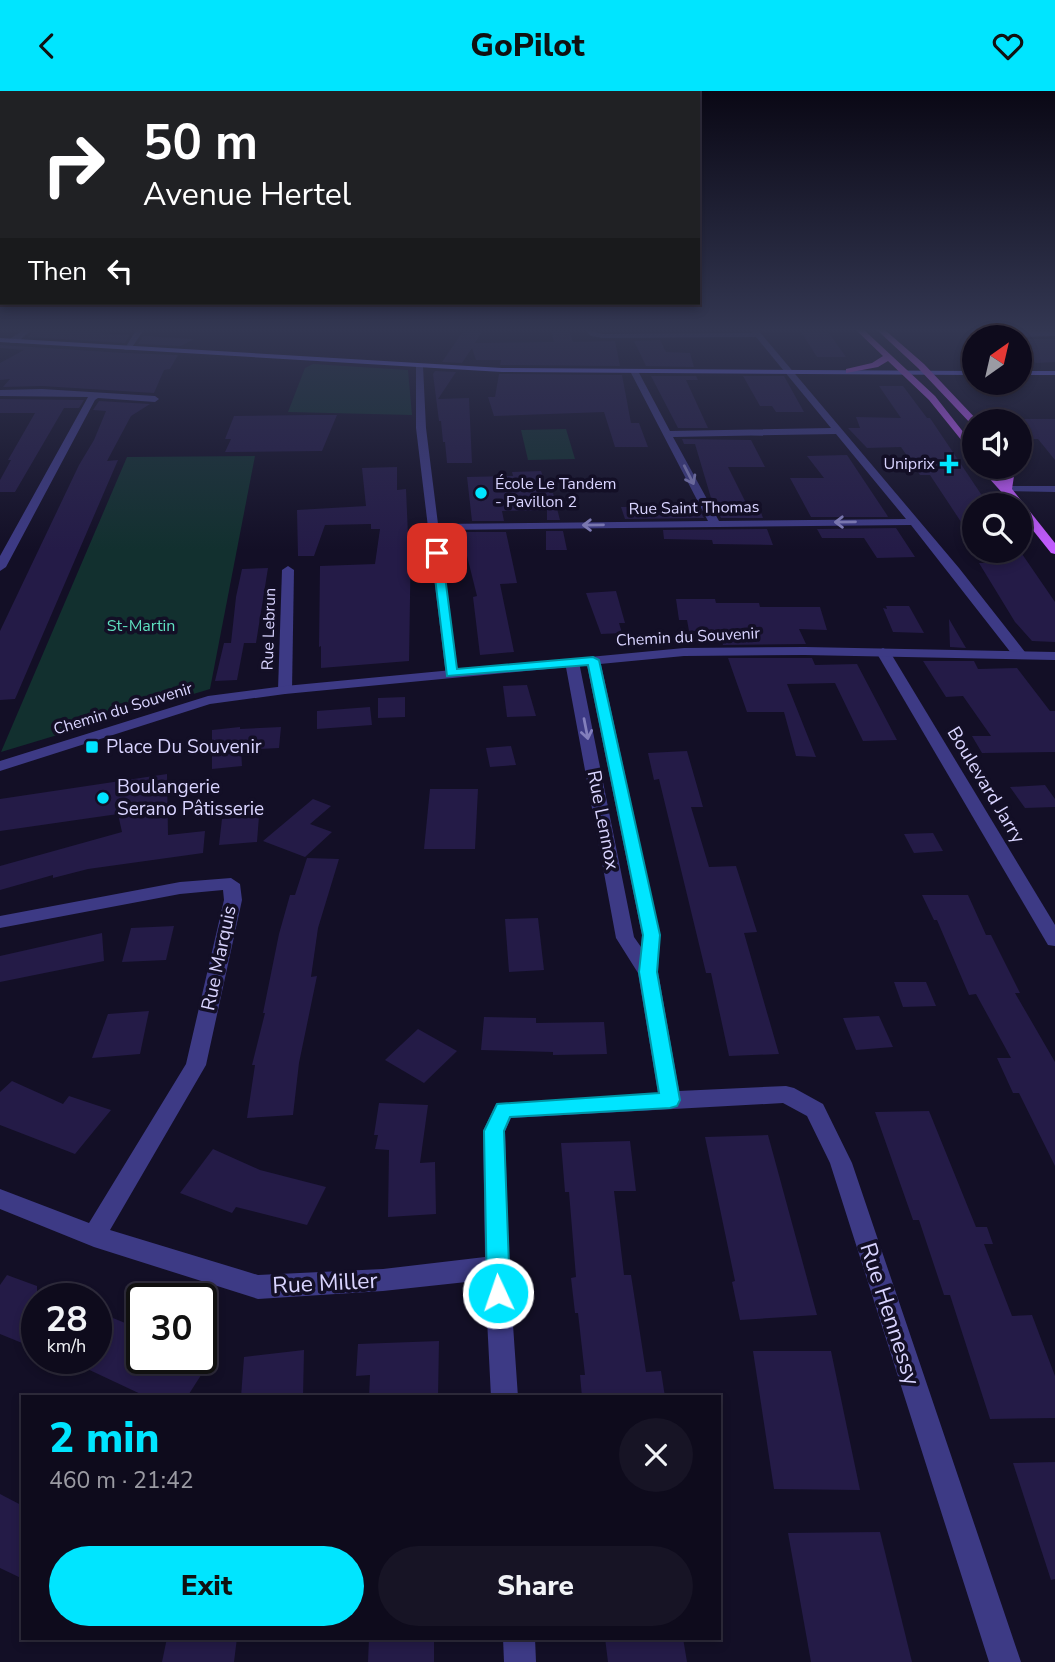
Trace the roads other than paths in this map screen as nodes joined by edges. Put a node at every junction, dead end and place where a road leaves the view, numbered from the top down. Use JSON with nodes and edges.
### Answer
{"nodes":[{"id":1,"x":88,"y":403,"type":"edge"},
{"id":2,"x":420,"y":403,"type":"edge"},
{"id":3,"x":651,"y":403,"type":"edge"},
{"id":4,"x":815,"y":403,"type":"edge"},
{"id":5,"x":936,"y":403,"type":"edge"},
{"id":6,"x":839,"y":431,"type":"junction"},
{"id":7,"x":668,"y":434,"type":"junction"},
{"id":8,"x":962,"y":436,"type":"edge"},
{"id":9,"x":997,"y":479,"type":"edge"},
{"id":10,"x":1009,"y":479,"type":"edge"},
{"id":11,"x":1007,"y":489,"type":"junction"},
{"id":12,"x":1055,"y":489,"type":"edge"},
{"id":13,"x":1010,"y":493,"type":"edge"},
{"id":14,"x":913,"y":521,"type":"junction"},
{"id":15,"x":1032,"y":521,"type":"edge"},
{"id":16,"x":715,"y":524,"type":"junction"},
{"id":17,"x":434,"y":527,"type":"junction"},
{"id":18,"x":1055,"y":551,"type":"edge"},
{"id":19,"x":0,"y":567,"type":"edge"},
{"id":20,"x":288,"y":570,"type":"dead end"},
{"id":21,"x":883,"y":652,"type":"junction"},
{"id":22,"x":1020,"y":655,"type":"junction"},
{"id":23,"x":1055,"y":656,"type":"edge"},
{"id":24,"x":593,"y":660,"type":"junction"},
{"id":25,"x":572,"y":662,"type":"junction"},
{"id":26,"x":451,"y":673,"type":"junction"},
{"id":27,"x":285,"y":690,"type":"junction"},
{"id":28,"x":0,"y":766,"type":"edge"},
{"id":29,"x":0,"y":922,"type":"edge"},
{"id":30,"x":1055,"y":940,"type":"edge"},
{"id":31,"x":648,"y":972,"type":"junction"},
{"id":32,"x":670,"y":1100,"type":"junction"},
{"id":33,"x":0,"y":1199,"type":"edge"},
{"id":34,"x":94,"y":1236,"type":"junction"},
{"id":35,"x":497,"y":1267,"type":"junction"},
{"id":36,"x":505,"y":1395,"type":"edge"},
{"id":37,"x":519,"y":1640,"type":"edge"},
{"id":38,"x":520,"y":1662,"type":"edge"},
{"id":39,"x":1004,"y":1662,"type":"edge"}],
"edges":[{"from":1,"to":19,"type":"street"},
{"from":2,"to":17,"type":"street"},
{"from":3,"to":7,"type":"street"},
{"from":4,"to":6,"type":"street"},
{"from":5,"to":8,"type":"main road"},
{"from":6,"to":7,"type":"street"},
{"from":6,"to":14,"type":"street"},
{"from":7,"to":16,"type":"street","one_way":true},
{"from":9,"to":11,"type":"main road"},
{"from":10,"to":11,"type":"main road"},
{"from":11,"to":12,"type":"street"},
{"from":11,"to":13,"type":"main road"},
{"from":14,"to":16,"type":"street","name":"Rue Saint Thomas","one_way":true},
{"from":14,"to":22,"type":"street"},
{"from":15,"to":18,"type":"main road"},
{"from":16,"to":17,"type":"street","name":"Rue Saint Thomas","one_way":true},
{"from":17,"to":26,"type":"street"},
{"from":20,"to":27,"type":"street","name":"Rue Lebrun"},
{"from":21,"to":22,"type":"street","name":"Chemin du Souvenir"},
{"from":21,"to":24,"type":"street","name":"Chemin du Souvenir"},
{"from":21,"to":30,"type":"street","name":"Boulevard Jarry"},
{"from":22,"to":23,"type":"street","name":"Chemin du Souvenir"},
{"from":24,"to":25,"type":"street","name":"Chemin du Souvenir"},
{"from":24,"to":31,"type":"street","name":"Rue Lennox"},
{"from":25,"to":26,"type":"street","name":"Chemin du Souvenir"},
{"from":25,"to":31,"type":"street","name":"Rue Lennox","one_way":true},
{"from":26,"to":27,"type":"street","name":"Chemin du Souvenir"},
{"from":27,"to":28,"type":"street","name":"Chemin du Souvenir"},
{"from":29,"to":34,"type":"street","name":"Rue Marquis"},
{"from":31,"to":32,"type":"street","name":"Rue Lennox"},
{"from":32,"to":35,"type":"street","name":"Rue Hennessy"},
{"from":32,"to":39,"type":"street","name":"Rue Hennessy"},
{"from":33,"to":34,"type":"street","name":"Rue Miller"},
{"from":34,"to":35,"type":"street","name":"Rue Miller"},
{"from":35,"to":36,"type":"street"},
{"from":37,"to":38,"type":"street"}]}
